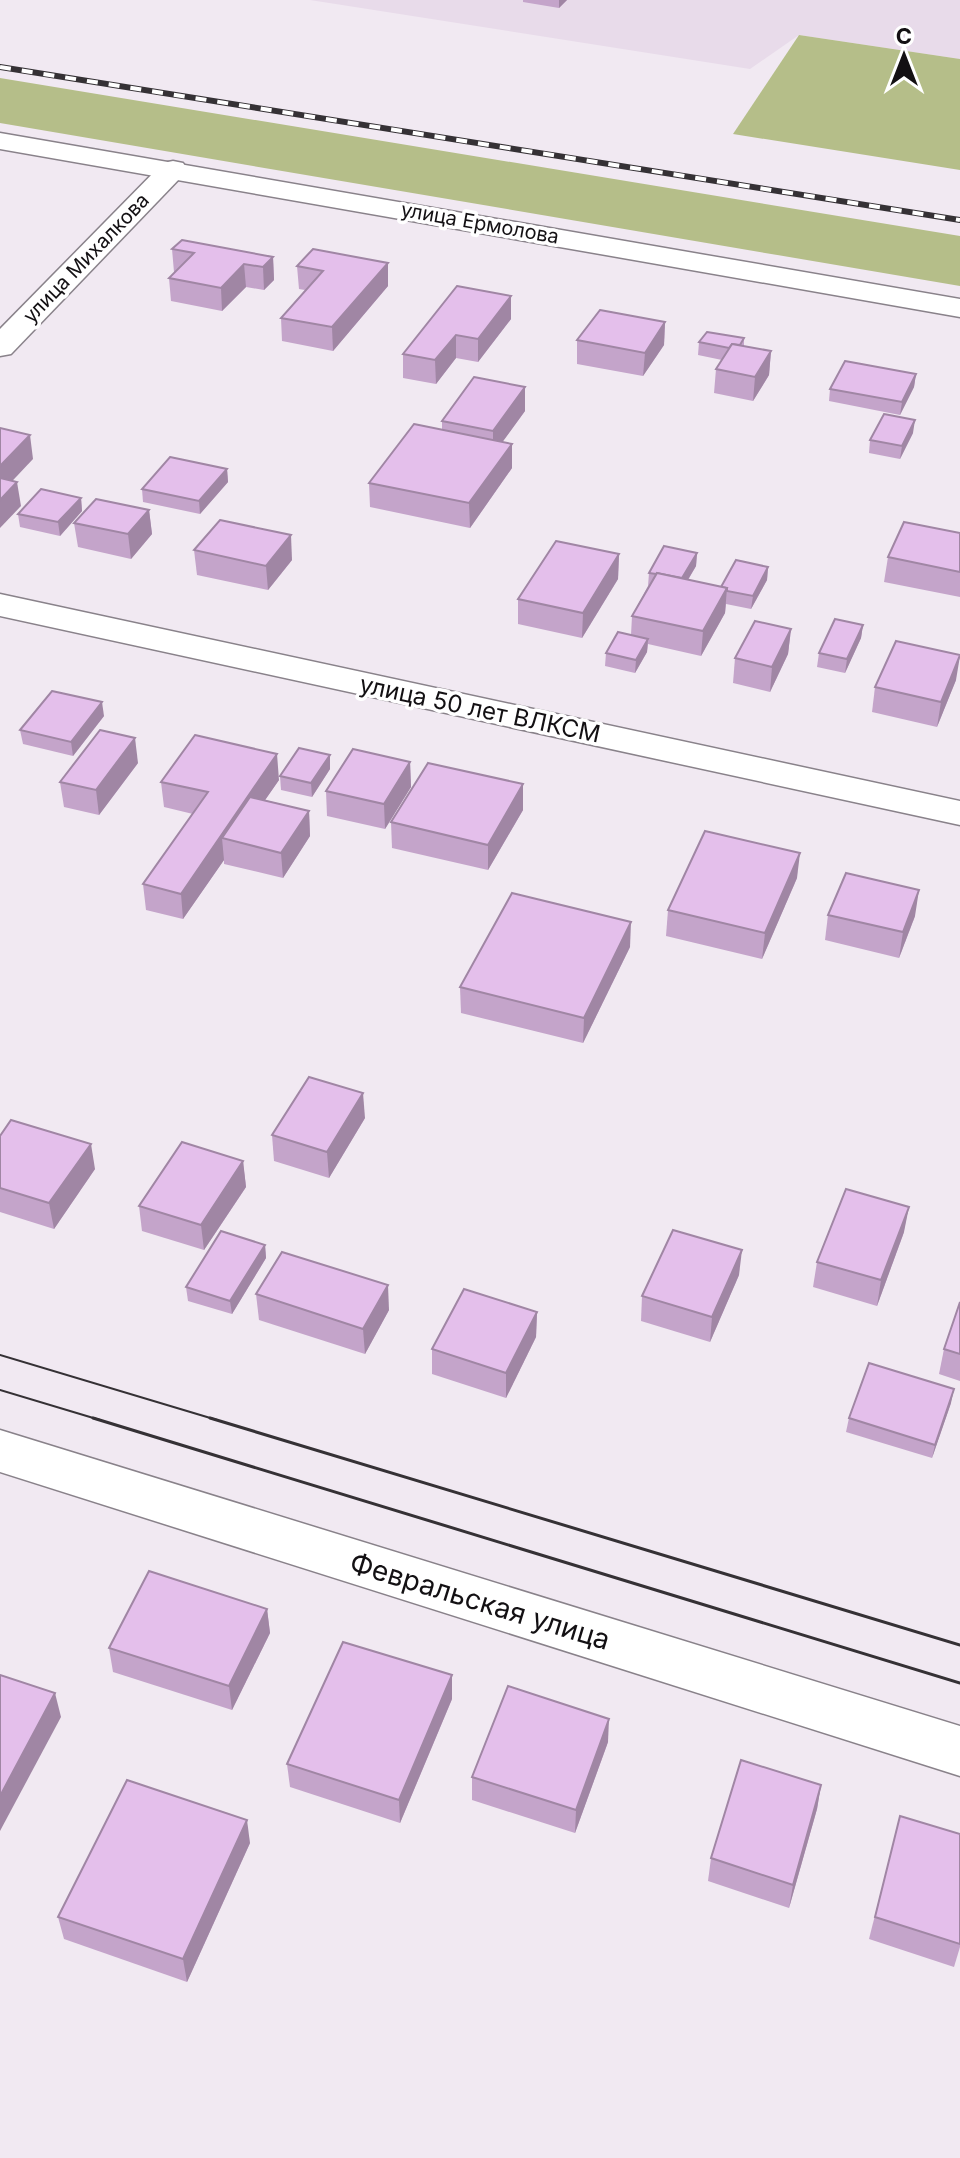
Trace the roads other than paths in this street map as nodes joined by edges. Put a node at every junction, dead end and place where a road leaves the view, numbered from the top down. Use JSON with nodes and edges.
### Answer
{"nodes":[{"id":1,"x":0,"y":141,"type":"edge"},
{"id":2,"x":173,"y":169,"type":"junction"},
{"id":3,"x":960,"y":308,"type":"edge"},
{"id":4,"x":0,"y":347,"type":"edge"},
{"id":5,"x":0,"y":605,"type":"edge"},
{"id":6,"x":960,"y":813,"type":"edge"},
{"id":7,"x":0,"y":1451,"type":"edge"},
{"id":8,"x":960,"y":1751,"type":"edge"}],
"edges":[{"from":1,"to":2,"type":"street","name":"улица Ермолова"},
{"from":2,"to":3,"type":"street","name":"улица Ермолова"},
{"from":2,"to":4,"type":"street","name":"улица Михалкова"},
{"from":5,"to":6,"type":"street","name":"улица 50 лет ВЛКСМ"},
{"from":7,"to":8,"type":"street","name":"Февральская улица"}]}
